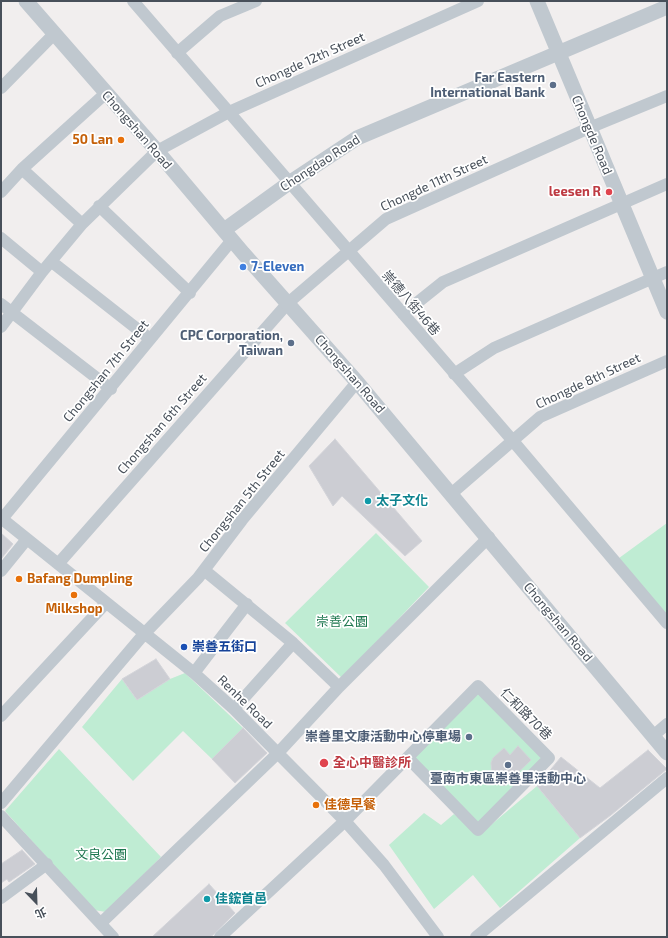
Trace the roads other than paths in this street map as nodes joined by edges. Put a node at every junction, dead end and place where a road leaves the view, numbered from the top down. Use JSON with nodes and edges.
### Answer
{"nodes":[{"id":1,"x":26,"y":1,"type":"edge"},
{"id":2,"x":133,"y":1,"type":"edge"},
{"id":3,"x":256,"y":1,"type":"edge"},
{"id":4,"x":478,"y":1,"type":"edge"},
{"id":5,"x":537,"y":1,"type":"edge"},
{"id":6,"x":667,"y":7,"type":"edge"},
{"id":7,"x":55,"y":33,"type":"junction"},
{"id":8,"x":177,"y":53,"type":"junction"},
{"id":9,"x":558,"y":53,"type":"junction"},
{"id":10,"x":1,"y":88,"type":"edge"},
{"id":11,"x":105,"y":94,"type":"junction"},
{"id":12,"x":667,"y":96,"type":"edge"},
{"id":13,"x":229,"y":112,"type":"junction"},
{"id":14,"x":589,"y":128,"type":"junction"},
{"id":15,"x":157,"y":151,"type":"junction"},
{"id":16,"x":22,"y":169,"type":"junction"},
{"id":17,"x":289,"y":183,"type":"junction"},
{"id":18,"x":667,"y":184,"type":"edge"},
{"id":19,"x":1,"y":192,"type":"edge"},
{"id":20,"x":621,"y":203,"type":"junction"},
{"id":21,"x":100,"y":206,"type":"junction"},
{"id":22,"x":82,"y":224,"type":"junction"},
{"id":23,"x":228,"y":235,"type":"junction"},
{"id":24,"x":1,"y":238,"type":"edge"},
{"id":25,"x":348,"y":251,"type":"junction"},
{"id":26,"x":52,"y":262,"type":"junction"},
{"id":27,"x":42,"y":272,"type":"junction"},
{"id":28,"x":667,"y":272,"type":"edge"},
{"id":29,"x":653,"y":278,"type":"junction"},
{"id":30,"x":190,"y":293,"type":"junction"},
{"id":31,"x":288,"y":303,"type":"junction"},
{"id":32,"x":1,"y":304,"type":"edge"},
{"id":33,"x":12,"y":312,"type":"junction"},
{"id":34,"x":667,"y":312,"type":"edge"},
{"id":35,"x":403,"y":314,"type":"junction"},
{"id":36,"x":1,"y":327,"type":"edge"},
{"id":37,"x":150,"y":338,"type":"junction"},
{"id":38,"x":667,"y":361,"type":"edge"},
{"id":39,"x":454,"y":374,"type":"junction"},
{"id":40,"x":357,"y":382,"type":"junction"},
{"id":41,"x":111,"y":388,"type":"junction"},
{"id":42,"x":513,"y":441,"type":"junction"},
{"id":43,"x":451,"y":494,"type":"junction"},
{"id":44,"x":2,"y":519,"type":"edge"},
{"id":45,"x":489,"y":537,"type":"junction"},
{"id":46,"x":27,"y":539,"type":"junction"},
{"id":47,"x":58,"y":564,"type":"junction"},
{"id":48,"x":1,"y":570,"type":"edge"},
{"id":49,"x":204,"y":570,"type":"junction"},
{"id":50,"x":106,"y":603,"type":"junction"},
{"id":51,"x":247,"y":604,"type":"junction"},
{"id":52,"x":667,"y":623,"type":"edge"},
{"id":53,"x":144,"y":634,"type":"junction"},
{"id":54,"x":293,"y":643,"type":"junction"},
{"id":55,"x":194,"y":673,"type":"junction"},
{"id":56,"x":339,"y":687,"type":"junction"},
{"id":57,"x":234,"y":709,"type":"junction"},
{"id":58,"x":1,"y":716,"type":"edge"},
{"id":59,"x":667,"y":724,"type":"edge"},
{"id":60,"x":653,"y":736,"type":"junction"},
{"id":61,"x":278,"y":753,"type":"junction"},
{"id":62,"x":667,"y":753,"type":"edge"},
{"id":63,"x":408,"y":758,"type":"junction"},
{"id":64,"x":667,"y":778,"type":"edge"},
{"id":65,"x":1,"y":803,"type":"edge"},
{"id":66,"x":1,"y":816,"type":"edge"},
{"id":67,"x":345,"y":821,"type":"junction"},
{"id":68,"x":47,"y":864,"type":"junction"},
{"id":69,"x":1,"y":898,"type":"edge"},
{"id":70,"x":101,"y":923,"type":"junction"},
{"id":71,"x":114,"y":937,"type":"edge"},
{"id":72,"x":220,"y":937,"type":"edge"},
{"id":73,"x":438,"y":937,"type":"edge"},
{"id":74,"x":476,"y":937,"type":"edge"}],
"edges":[{"from":1,"to":7,"type":"street","name":"Chongshan Road"},
{"from":2,"to":8,"type":"street","name":"崇德八街46巷"},
{"from":3,"to":8,"type":"street"},
{"from":4,"to":13,"type":"street","name":"Chongde 12th Street"},
{"from":5,"to":9,"type":"street","name":"Chongde Road"},
{"from":6,"to":9,"type":"street","name":"Chongdao Road"},
{"from":7,"to":10,"type":"street"},
{"from":7,"to":11,"type":"street","name":"Chongshan Road"},
{"from":8,"to":13,"type":"street","name":"崇德八街46巷"},
{"from":9,"to":14,"type":"street","name":"Chongde Road"},
{"from":9,"to":17,"type":"street","name":"Chongdao Road"},
{"from":11,"to":15,"type":"street","name":"Chongshan Road"},
{"from":11,"to":16,"type":"street"},
{"from":12,"to":14,"type":"street","name":"Chongde 11th Street"},
{"from":13,"to":15,"type":"street","name":"Chongde 12th Street"},
{"from":13,"to":17,"type":"street","name":"崇德八街46巷"},
{"from":14,"to":20,"type":"street","name":"Chongde Road"},
{"from":14,"to":25,"type":"street","name":"Chongde 11th Street"},
{"from":15,"to":21,"type":"street","name":"Chongde 12th Street"},
{"from":15,"to":23,"type":"street","name":"Chongshan Road"},
{"from":16,"to":19,"type":"street"},
{"from":16,"to":22,"type":"street"},
{"from":17,"to":23,"type":"street","name":"Chongdao Road"},
{"from":17,"to":25,"type":"street","name":"崇德八街46巷"},
{"from":18,"to":20,"type":"street"},
{"from":20,"to":29,"type":"street","name":"Chongde Road"},
{"from":20,"to":35,"type":"street"},
{"from":21,"to":22,"type":"street","name":"Chongde 12th Street"},
{"from":21,"to":30,"type":"street"},
{"from":22,"to":26,"type":"street","name":"Chongde 12th Street"},
{"from":23,"to":30,"type":"street","name":"Chongshan 7th Street"},
{"from":23,"to":31,"type":"street","name":"Chongshan Road"},
{"from":24,"to":27,"type":"street"},
{"from":25,"to":31,"type":"street","name":"Chongde 11th Street"},
{"from":25,"to":35,"type":"street","name":"崇德八街46巷"},
{"from":26,"to":27,"type":"street","name":"Chongde 12th Street"},
{"from":26,"to":37,"type":"street"},
{"from":27,"to":33,"type":"street","name":"Chongde 12th Street"},
{"from":28,"to":29,"type":"street"},
{"from":29,"to":34,"type":"street","name":"Chongde Road"},
{"from":29,"to":39,"type":"street"},
{"from":30,"to":37,"type":"street","name":"Chongshan 7th Street"},
{"from":31,"to":40,"type":"street","name":"Chongshan Road"},
{"from":31,"to":47,"type":"street","name":"Chongshan 6th Street"},
{"from":32,"to":33,"type":"street"},
{"from":33,"to":36,"type":"street","name":"Chongde 12th Street"},
{"from":33,"to":41,"type":"street"},
{"from":35,"to":39,"type":"street","name":"崇德八街46巷"},
{"from":37,"to":41,"type":"street","name":"Chongshan 7th Street"},
{"from":38,"to":42,"type":"street","name":"Chongde 8th Street"},
{"from":39,"to":42,"type":"street","name":"崇德八街46巷"},
{"from":40,"to":43,"type":"street","name":"Chongshan Road"},
{"from":40,"to":49,"type":"street","name":"Chongshan 5th Street"},
{"from":41,"to":44,"type":"street","name":"Chongshan 7th Street"},
{"from":42,"to":43,"type":"street","name":"Chongde 8th Street"},
{"from":42,"to":52,"type":"street","name":"崇德八街46巷"},
{"from":43,"to":45,"type":"street","name":"Chongshan Road"},
{"from":44,"to":46,"type":"street","name":"Renhe Road"},
{"from":45,"to":56,"type":"street"},
{"from":45,"to":60,"type":"street","name":"Chongshan Road"},
{"from":46,"to":47,"type":"street","name":"Renhe Road"},
{"from":46,"to":48,"type":"street"},
{"from":47,"to":50,"type":"street","name":"Renhe Road"},
{"from":49,"to":51,"type":"street"},
{"from":49,"to":53,"type":"street","name":"Chongshan 5th Street"},
{"from":50,"to":53,"type":"street","name":"Renhe Road"},
{"from":50,"to":58,"type":"street"},
{"from":51,"to":54,"type":"street"},
{"from":51,"to":55,"type":"street"},
{"from":53,"to":55,"type":"street","name":"Renhe Road"},
{"from":53,"to":65,"type":"street","name":"Chongshan 5th Street"},
{"from":54,"to":56,"type":"street"},
{"from":54,"to":57,"type":"street"},
{"from":55,"to":57,"type":"street","name":"Renhe Road"},
{"from":56,"to":61,"type":"street"},
{"from":57,"to":61,"type":"street","name":"Renhe Road"},
{"from":59,"to":60,"type":"street"},
{"from":60,"to":62,"type":"street","name":"Chongshan Road"},
{"from":61,"to":67,"type":"street","name":"Renhe Road"},
{"from":61,"to":70,"type":"street"},
{"from":63,"to":63,"type":"street","name":"仁和路70巷"},
{"from":63,"to":67,"type":"street","name":"仁和路70巷"},
{"from":64,"to":74,"type":"street"},
{"from":66,"to":68,"type":"street"},
{"from":67,"to":72,"type":"street","name":"仁和路70巷"},
{"from":67,"to":73,"type":"street","name":"Renhe Road"},
{"from":68,"to":69,"type":"street"},
{"from":68,"to":70,"type":"street"},
{"from":70,"to":71,"type":"street"}]}
